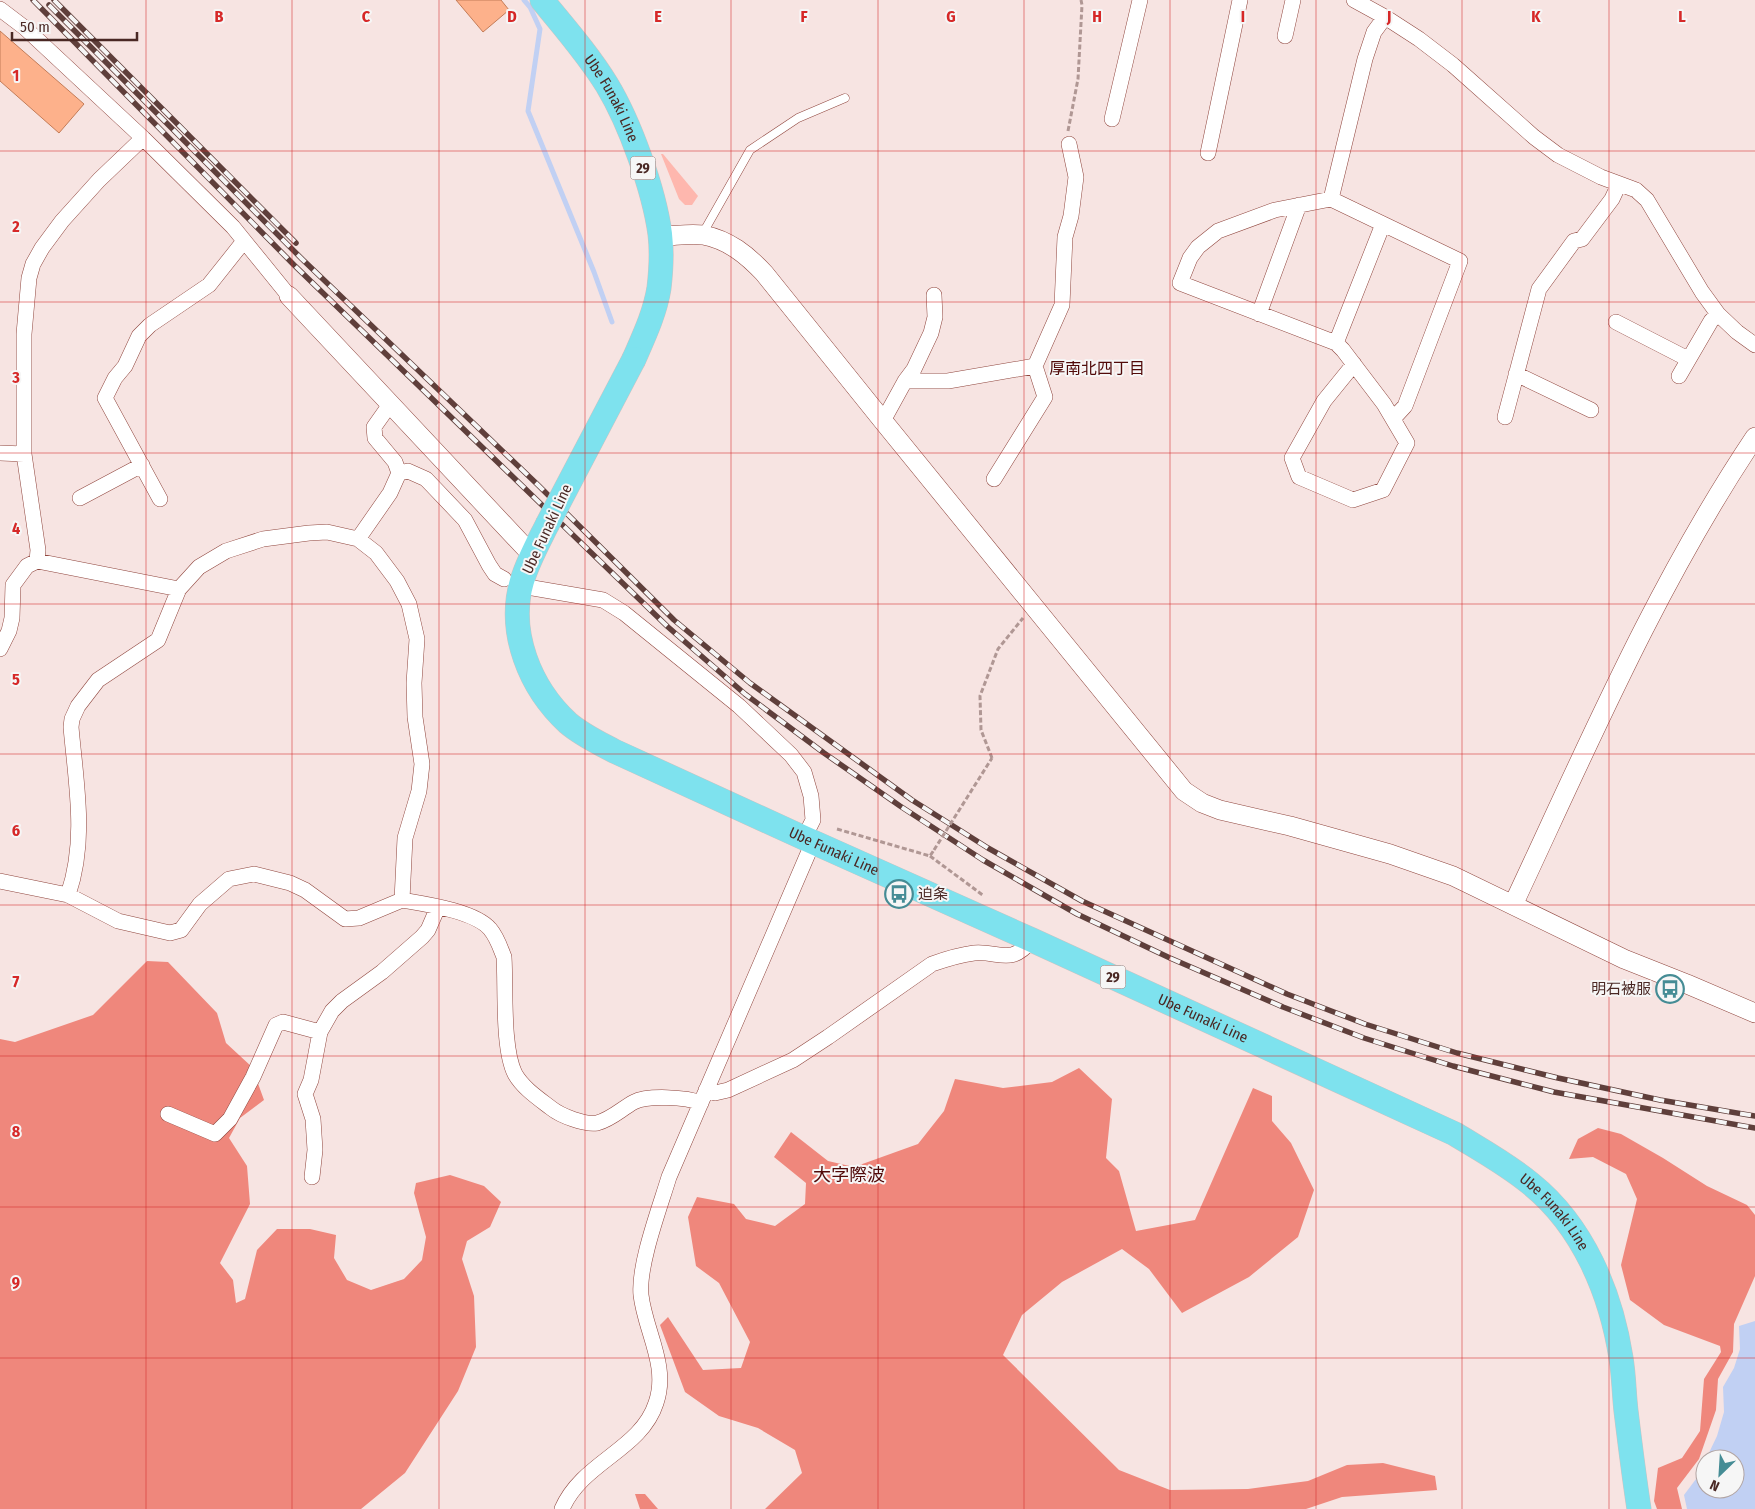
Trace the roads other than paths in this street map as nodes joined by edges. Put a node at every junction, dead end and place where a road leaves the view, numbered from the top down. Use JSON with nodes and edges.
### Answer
{"nodes":[{"id":1,"x":542,"y":0,"type":"edge"},
{"id":2,"x":1140,"y":0,"type":"edge"},
{"id":3,"x":1240,"y":0,"type":"edge"},
{"id":4,"x":1293,"y":0,"type":"edge"},
{"id":5,"x":1354,"y":0,"type":"edge"},
{"id":6,"x":0,"y":9,"type":"edge"},
{"id":7,"x":1385,"y":17,"type":"junction"},
{"id":8,"x":1285,"y":36,"type":"dead end"},
{"id":9,"x":845,"y":98,"type":"dead end"},
{"id":10,"x":1112,"y":119,"type":"dead end"},
{"id":11,"x":143,"y":138,"type":"junction"},
{"id":12,"x":1069,"y":144,"type":"road end"},
{"id":13,"x":1208,"y":153,"type":"dead end"},
{"id":14,"x":1619,"y":184,"type":"junction"},
{"id":15,"x":1331,"y":199,"type":"junction"},
{"id":16,"x":1299,"y":205,"type":"junction"},
{"id":17,"x":1383,"y":224,"type":"junction"},
{"id":18,"x":702,"y":235,"type":"junction"},
{"id":19,"x":660,"y":236,"type":"junction"},
{"id":20,"x":244,"y":240,"type":"junction"},
{"id":21,"x":934,"y":295,"type":"dead end"},
{"id":22,"x":289,"y":296,"type":"joint"},
{"id":23,"x":1259,"y":314,"type":"junction"},
{"id":24,"x":1718,"y":314,"type":"junction"},
{"id":25,"x":1616,"y":322,"type":"dead end"},
{"id":26,"x":1336,"y":344,"type":"junction"},
{"id":27,"x":1755,"y":345,"type":"edge"},
{"id":28,"x":1688,"y":359,"type":"junction"},
{"id":29,"x":1354,"y":364,"type":"junction"},
{"id":30,"x":1035,"y":366,"type":"junction"},
{"id":31,"x":1516,"y":374,"type":"junction"},
{"id":32,"x":1679,"y":376,"type":"dead end"},
{"id":33,"x":905,"y":381,"type":"junction"},
{"id":34,"x":391,"y":403,"type":"junction"},
{"id":35,"x":1591,"y":410,"type":"dead end"},
{"id":36,"x":1505,"y":417,"type":"dead end"},
{"id":37,"x":1393,"y":419,"type":"junction"},
{"id":38,"x":883,"y":421,"type":"junction"},
{"id":39,"x":1755,"y":437,"type":"edge"},
{"id":40,"x":0,"y":453,"type":"edge"},
{"id":41,"x":24,"y":454,"type":"junction"},
{"id":42,"x":142,"y":465,"type":"junction"},
{"id":43,"x":399,"y":473,"type":"junction"},
{"id":44,"x":994,"y":479,"type":"dead end"},
{"id":45,"x":80,"y":498,"type":"dead end"},
{"id":46,"x":160,"y":499,"type":"dead end"},
{"id":47,"x":358,"y":539,"type":"junction"},
{"id":48,"x":532,"y":555,"type":"junction"},
{"id":49,"x":37,"y":561,"type":"junction"},
{"id":50,"x":504,"y":579,"type":"dead end"},
{"id":51,"x":533,"y":588,"type":"dead end"},
{"id":52,"x":179,"y":589,"type":"junction"},
{"id":53,"x":0,"y":648,"type":"edge"},
{"id":54,"x":810,"y":834,"type":"junction"},
{"id":55,"x":0,"y":881,"type":"edge"},
{"id":56,"x":68,"y":895,"type":"junction"},
{"id":57,"x":402,"y":900,"type":"junction"},
{"id":58,"x":1512,"y":906,"type":"junction"},
{"id":59,"x":438,"y":907,"type":"junction"},
{"id":60,"x":1032,"y":940,"type":"junction"},
{"id":61,"x":1755,"y":1013,"type":"edge"},
{"id":62,"x":320,"y":1032,"type":"junction"},
{"id":63,"x":704,"y":1096,"type":"junction"},
{"id":64,"x":168,"y":1114,"type":"dead end"},
{"id":65,"x":312,"y":1177,"type":"dead end"},
{"id":66,"x":562,"y":1509,"type":"edge"},
{"id":67,"x":1639,"y":1509,"type":"edge"}],
"edges":[{"from":1,"to":19,"type":"main road","name":"Ube Funaki Line","number":"29"},
{"from":2,"to":10,"type":"street"},
{"from":3,"to":13,"type":"street"},
{"from":4,"to":8,"type":"street"},
{"from":5,"to":7,"type":"street"},
{"from":6,"to":11,"type":"street"},
{"from":7,"to":14,"type":"street"},
{"from":7,"to":15,"type":"street"},
{"from":9,"to":18,"type":"lane"},
{"from":11,"to":20,"type":"street"},
{"from":11,"to":41,"type":"street"},
{"from":12,"to":30,"type":"street"},
{"from":14,"to":24,"type":"street"},
{"from":14,"to":31,"type":"street"},
{"from":15,"to":16,"type":"street"},
{"from":15,"to":17,"type":"street"},
{"from":16,"to":23,"type":"street"},
{"from":16,"to":23,"type":"street"},
{"from":17,"to":26,"type":"street"},
{"from":17,"to":37,"type":"street"},
{"from":18,"to":19,"type":"street"},
{"from":18,"to":38,"type":"street"},
{"from":19,"to":48,"type":"main road","name":"Ube Funaki Line","number":"29","bridge":true},
{"from":20,"to":22,"type":"street"},
{"from":20,"to":42,"type":"street"},
{"from":21,"to":33,"type":"street"},
{"from":22,"to":34,"type":"street"},
{"from":23,"to":26,"type":"street"},
{"from":24,"to":27,"type":"street"},
{"from":24,"to":28,"type":"street"},
{"from":25,"to":28,"type":"street"},
{"from":26,"to":29,"type":"street"},
{"from":28,"to":32,"type":"street"},
{"from":29,"to":37,"type":"street"},
{"from":29,"to":37,"type":"street"},
{"from":30,"to":33,"type":"street"},
{"from":30,"to":44,"type":"street"},
{"from":31,"to":35,"type":"street"},
{"from":31,"to":36,"type":"street"},
{"from":33,"to":38,"type":"street"},
{"from":34,"to":43,"type":"street"},
{"from":34,"to":48,"type":"street"},
{"from":38,"to":58,"type":"street"},
{"from":39,"to":58,"type":"street"},
{"from":40,"to":41,"type":"street"},
{"from":41,"to":49,"type":"street"},
{"from":42,"to":45,"type":"street"},
{"from":42,"to":46,"type":"street"},
{"from":43,"to":47,"type":"street"},
{"from":43,"to":50,"type":"street"},
{"from":47,"to":52,"type":"street"},
{"from":47,"to":57,"type":"street"},
{"from":48,"to":54,"type":"main road","name":"Ube Funaki Line","number":"29"},
{"from":49,"to":52,"type":"street"},
{"from":49,"to":53,"type":"street"},
{"from":51,"to":54,"type":"street"},
{"from":52,"to":56,"type":"street"},
{"from":54,"to":60,"type":"main road","name":"Ube Funaki Line","number":"29"},
{"from":54,"to":63,"type":"street"},
{"from":55,"to":56,"type":"street"},
{"from":56,"to":57,"type":"street"},
{"from":57,"to":59,"type":"street"},
{"from":58,"to":61,"type":"street"},
{"from":59,"to":62,"type":"street"},
{"from":59,"to":63,"type":"street"},
{"from":60,"to":63,"type":"street"},
{"from":60,"to":67,"type":"main road","name":"Ube Funaki Line","number":"29"},
{"from":62,"to":64,"type":"street"},
{"from":62,"to":65,"type":"street"},
{"from":63,"to":66,"type":"street"}]}
